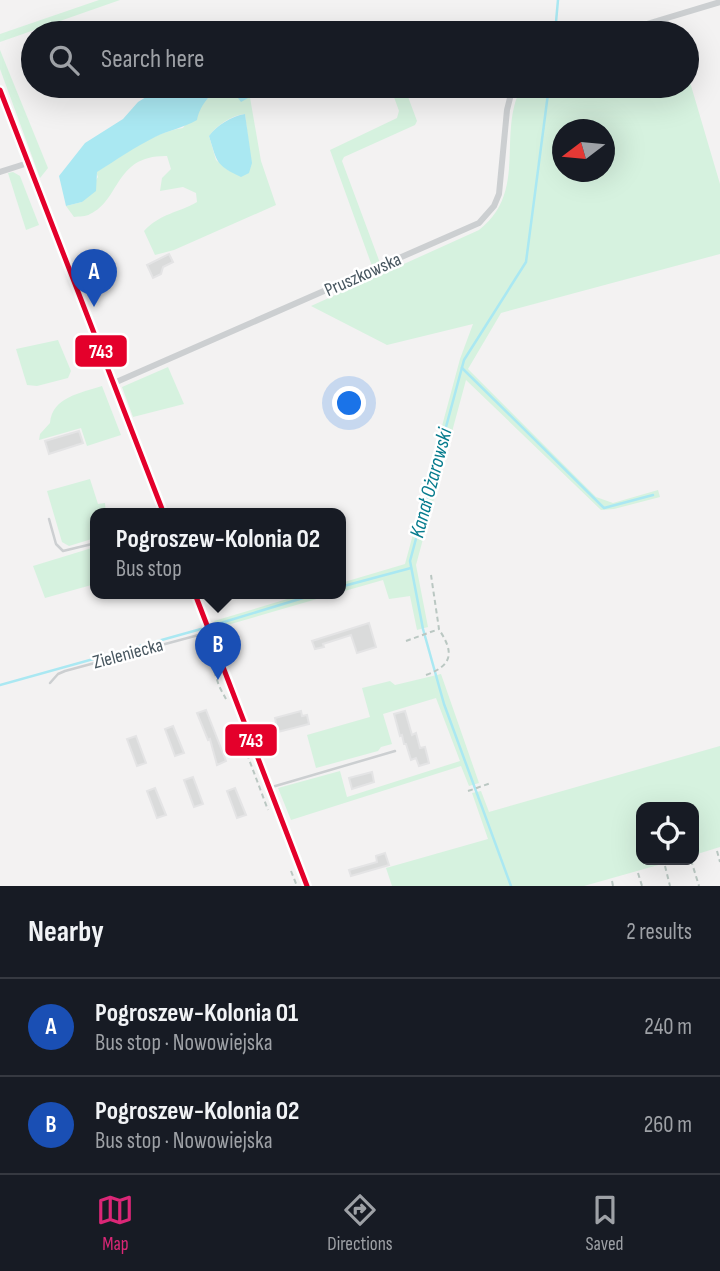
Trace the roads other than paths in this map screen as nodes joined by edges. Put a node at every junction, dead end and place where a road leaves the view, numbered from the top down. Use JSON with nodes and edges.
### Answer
{"nodes":[{"id":1,"x":720,"y":2,"type":"edge"},
{"id":2,"x":657,"y":21,"type":"edge"},
{"id":3,"x":0,"y":90,"type":"edge"},
{"id":4,"x":510,"y":98,"type":"edge"},
{"id":5,"x":28,"y":163,"type":"junction"},
{"id":6,"x":0,"y":172,"type":"edge"},
{"id":7,"x":114,"y":383,"type":"junction"},
{"id":8,"x":162,"y":508,"type":"edge"},
{"id":9,"x":49,"y":519,"type":"dead end"},
{"id":10,"x":90,"y":544,"type":"edge"},
{"id":11,"x":197,"y":599,"type":"edge"},
{"id":12,"x":209,"y":632,"type":"junction"},
{"id":13,"x":50,"y":683,"type":"dead end"},
{"id":14,"x":395,"y":751,"type":"dead end"},
{"id":15,"x":269,"y":788,"type":"junction"},
{"id":16,"x":307,"y":886,"type":"edge"}],
"edges":[{"from":1,"to":2,"type":"street"},
{"from":3,"to":5,"type":"street"},
{"from":4,"to":7,"type":"street","name":"Pruszkowska"},
{"from":5,"to":6,"type":"street"},
{"from":5,"to":7,"type":"street"},
{"from":7,"to":8,"type":"street"},
{"from":9,"to":10,"type":"lane"},
{"from":11,"to":12,"type":"street"},
{"from":12,"to":13,"type":"lane","name":"Zieleniecka"},
{"from":12,"to":15,"type":"street"},
{"from":14,"to":15,"type":"lane"},
{"from":15,"to":16,"type":"street"}]}
